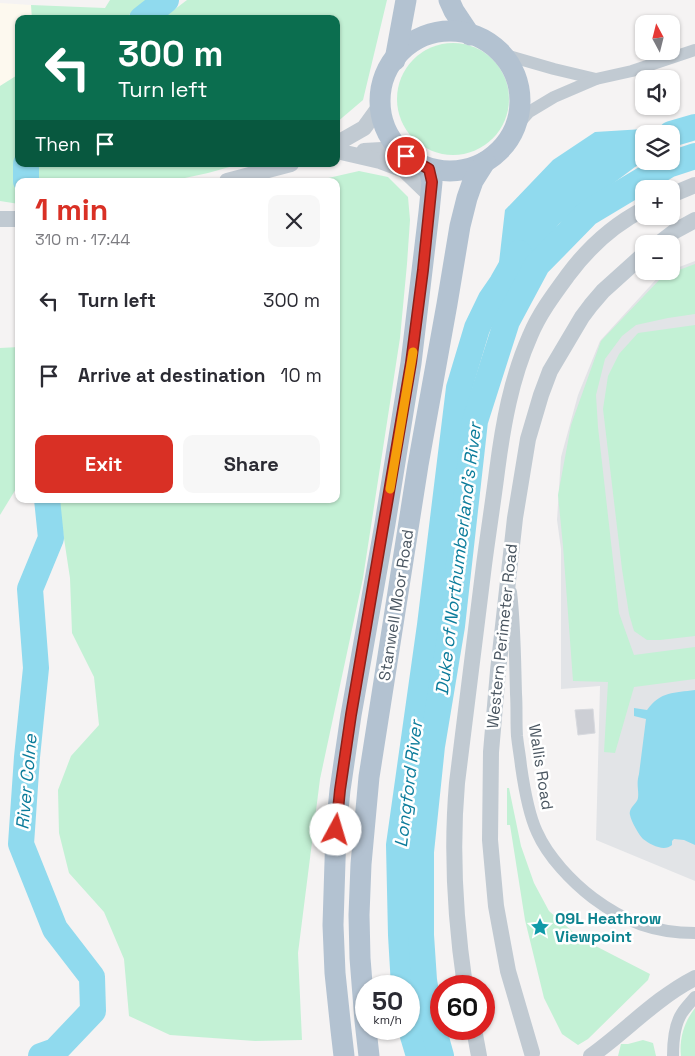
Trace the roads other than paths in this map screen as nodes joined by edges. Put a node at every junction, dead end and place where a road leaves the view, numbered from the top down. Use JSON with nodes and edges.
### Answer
{"nodes":[{"id":1,"x":406,"y":0,"type":"edge"},
{"id":2,"x":449,"y":0,"type":"edge"},
{"id":3,"x":470,"y":35,"type":"junction"},
{"id":4,"x":695,"y":50,"type":"edge"},
{"id":5,"x":505,"y":55,"type":"junction"},
{"id":6,"x":394,"y":60,"type":"junction"},
{"id":7,"x":596,"y":79,"type":"junction"},
{"id":8,"x":380,"y":106,"type":"junction"},
{"id":9,"x":514,"y":129,"type":"junction"},
{"id":10,"x":340,"y":148,"type":"edge"},
{"id":11,"x":340,"y":150,"type":"edge"},
{"id":12,"x":340,"y":151,"type":"edge"},
{"id":13,"x":406,"y":156,"type":"junction"},
{"id":14,"x":485,"y":162,"type":"junction"},
{"id":15,"x":280,"y":167,"type":"edge"},
{"id":16,"x":429,"y":169,"type":"junction"},
{"id":17,"x":239,"y":178,"type":"edge"},
{"id":18,"x":695,"y":185,"type":"edge"},
{"id":19,"x":680,"y":191,"type":"edge"},
{"id":20,"x":430,"y":196,"type":"junction"},
{"id":21,"x":635,"y":214,"type":"edge"},
{"id":22,"x":695,"y":220,"type":"edge"},
{"id":23,"x":670,"y":235,"type":"edge"},
{"id":24,"x":635,"y":262,"type":"edge"},
{"id":25,"x":509,"y":570,"type":"junction"},
{"id":26,"x":695,"y":927,"type":"edge"},
{"id":27,"x":675,"y":933,"type":"junction"},
{"id":28,"x":695,"y":933,"type":"edge"},
{"id":29,"x":464,"y":975,"type":"edge"},
{"id":30,"x":695,"y":978,"type":"edge"},
{"id":31,"x":695,"y":997,"type":"edge"},
{"id":32,"x":476,"y":1040,"type":"edge"},
{"id":33,"x":480,"y":1040,"type":"edge"},
{"id":34,"x":532,"y":1053,"type":"dead end"},
{"id":35,"x":344,"y":1056,"type":"edge"},
{"id":36,"x":369,"y":1056,"type":"edge"},
{"id":37,"x":479,"y":1056,"type":"edge"},
{"id":38,"x":491,"y":1056,"type":"edge"},
{"id":39,"x":590,"y":1056,"type":"edge"},
{"id":40,"x":673,"y":1056,"type":"edge"}],
"edges":[{"from":1,"to":6,"type":"main road"},
{"from":2,"to":3,"type":"main road"},
{"from":3,"to":5,"type":"main road"},
{"from":3,"to":6,"type":"main road"},
{"from":4,"to":7,"type":"street"},
{"from":5,"to":7,"type":"street"},
{"from":5,"to":9,"type":"main road"},
{"from":6,"to":8,"type":"main road"},
{"from":7,"to":9,"type":"street"},
{"from":8,"to":10,"type":"street"},
{"from":8,"to":13,"type":"main road"},
{"from":9,"to":14,"type":"main road"},
{"from":11,"to":13,"type":"street"},
{"from":12,"to":20,"type":"street"},
{"from":13,"to":16,"type":"main road"},
{"from":14,"to":16,"type":"main road"},
{"from":14,"to":36,"type":"main road","name":"Stanwell Moor Road"},
{"from":15,"to":17,"type":"street"},
{"from":16,"to":20,"type":"main road","name":"Stanwell Moor Road"},
{"from":18,"to":19,"type":"street"},
{"from":20,"to":35,"type":"main road","name":"Stanwell Moor Road"},
{"from":21,"to":29,"type":"street","name":"Western Perimeter Road"},
{"from":22,"to":23,"type":"street"},
{"from":24,"to":25,"type":"street","name":"Western Perimeter Road"},
{"from":25,"to":27,"type":"street","name":"Wallis Road"},
{"from":25,"to":34,"type":"street","name":"Western Perimeter Road"},
{"from":26,"to":27,"type":"street"},
{"from":27,"to":28,"type":"street","name":"Wallis Road"},
{"from":30,"to":39,"type":"street"},
{"from":31,"to":40,"type":"street"},
{"from":32,"to":37,"type":"street"},
{"from":33,"to":38,"type":"street"}]}
